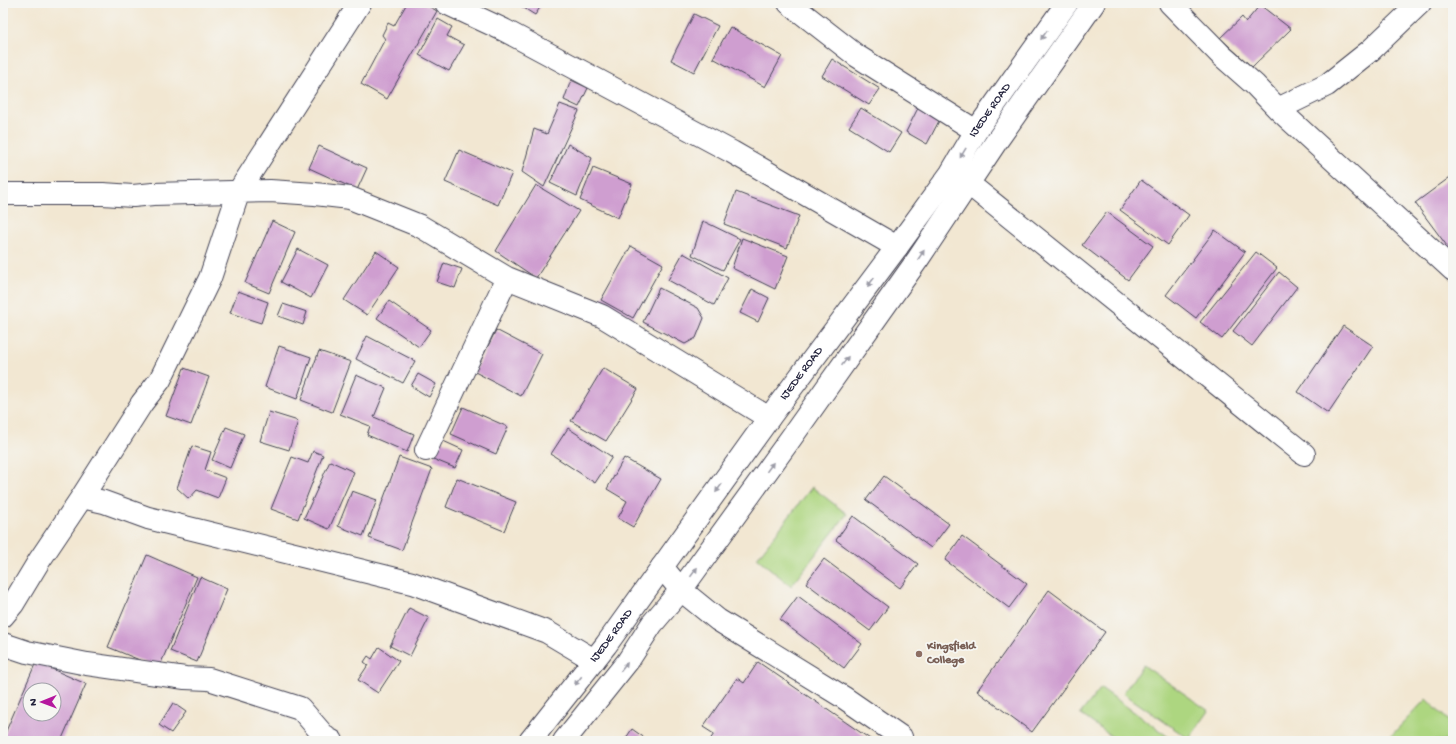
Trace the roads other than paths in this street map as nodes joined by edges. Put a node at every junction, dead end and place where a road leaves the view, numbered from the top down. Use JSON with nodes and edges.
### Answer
{"nodes":[{"id":1,"x":360,"y":3,"type":"edge"},
{"id":2,"x":446,"y":3,"type":"edge"},
{"id":3,"x":790,"y":3,"type":"edge"},
{"id":4,"x":1170,"y":3,"type":"edge"},
{"id":5,"x":1420,"y":3,"type":"edge"},
{"id":6,"x":1065,"y":4,"type":"edge"},
{"id":7,"x":1090,"y":8,"type":"edge"},
{"id":8,"x":1278,"y":109,"type":"junction"},
{"id":9,"x":976,"y":130,"type":"junction"},
{"id":10,"x":969,"y":184,"type":"junction"},
{"id":11,"x":239,"y":191,"type":"junction"},
{"id":12,"x":3,"y":194,"type":"edge"},
{"id":13,"x":897,"y":247,"type":"junction"},
{"id":14,"x":1453,"y":270,"type":"edge"},
{"id":15,"x":507,"y":278,"type":"junction"},
{"id":16,"x":769,"y":418,"type":"junction"},
{"id":17,"x":426,"y":450,"type":"dead end"},
{"id":18,"x":1304,"y":454,"type":"dead end"},
{"id":19,"x":82,"y":498,"type":"junction"},
{"id":20,"x":662,"y":567,"type":"junction"},
{"id":21,"x":681,"y":590,"type":"junction"},
{"id":22,"x":3,"y":616,"type":"edge"},
{"id":23,"x":3,"y":644,"type":"edge"},
{"id":24,"x":594,"y":660,"type":"junction"},
{"id":25,"x":332,"y":741,"type":"edge"},
{"id":26,"x":530,"y":741,"type":"edge"},
{"id":27,"x":564,"y":741,"type":"edge"},
{"id":28,"x":902,"y":741,"type":"edge"}],
"edges":[{"from":1,"to":11,"type":"street"},
{"from":2,"to":13,"type":"street"},
{"from":3,"to":9,"type":"street"},
{"from":4,"to":8,"type":"street"},
{"from":5,"to":8,"type":"street"},
{"from":6,"to":7,"type":"street"},
{"from":6,"to":9,"type":"street","name":"IJEDE ROAD","one_way":true},
{"from":7,"to":10,"type":"street","name":"IJEDE ROAD"},
{"from":8,"to":14,"type":"street"},
{"from":9,"to":13,"type":"street","name":"IJEDE ROAD","one_way":true},
{"from":10,"to":18,"type":"street"},
{"from":21,"to":10,"type":"street","name":"IJEDE ROAD","one_way":true},
{"from":11,"to":12,"type":"street"},
{"from":11,"to":15,"type":"street"},
{"from":11,"to":19,"type":"street"},
{"from":13,"to":16,"type":"street","name":"IJEDE ROAD","one_way":true},
{"from":15,"to":16,"type":"street"},
{"from":15,"to":17,"type":"street"},
{"from":16,"to":20,"type":"street","name":"IJEDE ROAD","one_way":true},
{"from":19,"to":22,"type":"street"},
{"from":19,"to":24,"type":"street"},
{"from":20,"to":21,"type":"street"},
{"from":20,"to":24,"type":"street","name":"IJEDE ROAD"},
{"from":27,"to":21,"type":"street","name":"IJEDE ROAD","one_way":true},
{"from":21,"to":28,"type":"street"},
{"from":23,"to":25,"type":"street"},
{"from":24,"to":26,"type":"street","name":"IJEDE ROAD","one_way":true}]}
